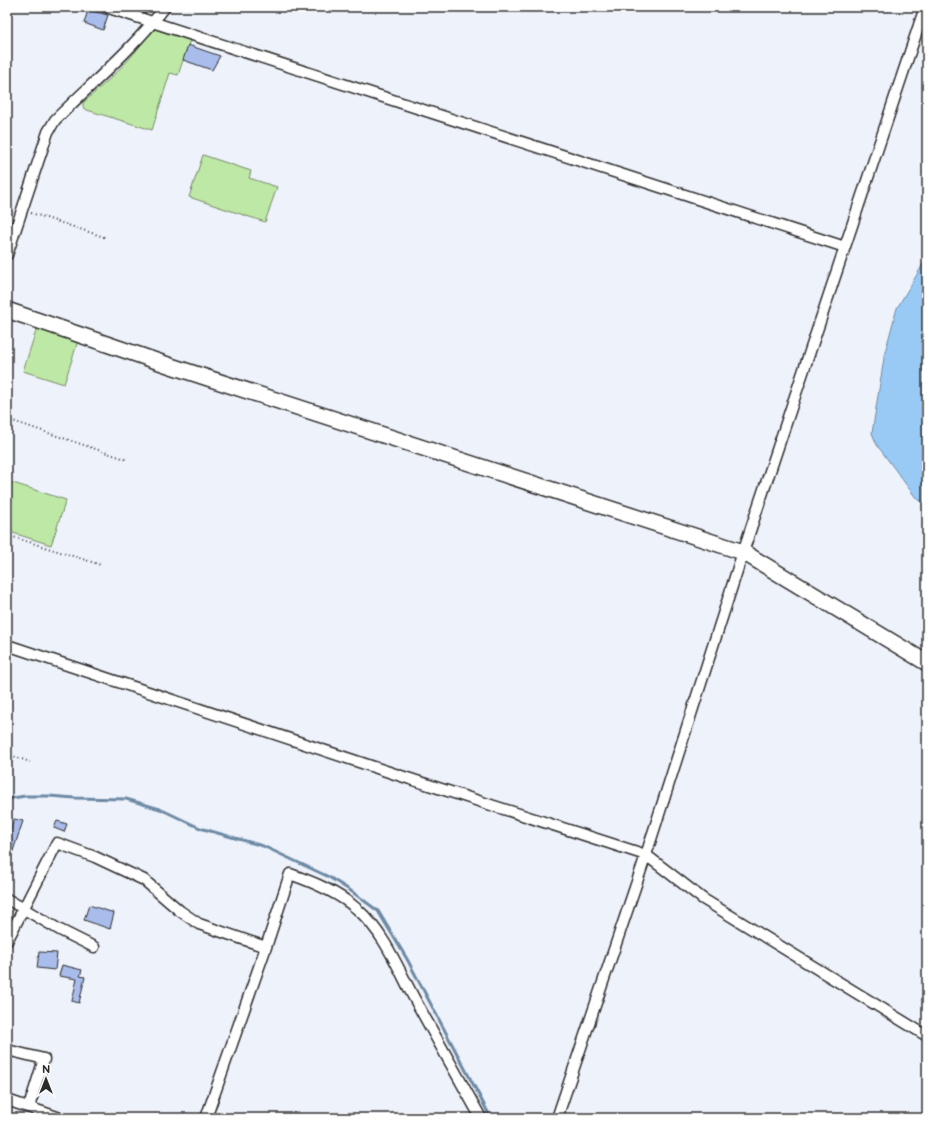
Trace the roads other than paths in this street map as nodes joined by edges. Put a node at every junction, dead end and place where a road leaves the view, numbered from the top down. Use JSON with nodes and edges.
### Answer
{"nodes":[{"id":1,"x":106,"y":7,"type":"edge"},
{"id":2,"x":165,"y":7,"type":"edge"},
{"id":3,"x":924,"y":7,"type":"edge"},
{"id":4,"x":153,"y":22,"type":"junction"},
{"id":5,"x":845,"y":247,"type":"junction"},
{"id":6,"x":7,"y":255,"type":"edge"},
{"id":7,"x":7,"y":310,"type":"edge"},
{"id":8,"x":743,"y":552,"type":"junction"},
{"id":9,"x":7,"y":645,"type":"edge"},
{"id":10,"x":927,"y":663,"type":"edge"},
{"id":11,"x":646,"y":856,"type":"junction"},
{"id":12,"x":7,"y":899,"type":"edge"},
{"id":13,"x":22,"y":909,"type":"junction"},
{"id":14,"x":7,"y":940,"type":"edge"},
{"id":15,"x":94,"y":947,"type":"dead end"},
{"id":16,"x":266,"y":947,"type":"junction"},
{"id":17,"x":927,"y":1036,"type":"edge"},
{"id":18,"x":7,"y":1050,"type":"edge"},
{"id":19,"x":7,"y":1100,"type":"edge"},
{"id":20,"x":29,"y":1107,"type":"junction"},
{"id":21,"x":60,"y":1118,"type":"edge"},
{"id":22,"x":206,"y":1118,"type":"edge"},
{"id":23,"x":481,"y":1118,"type":"edge"},
{"id":24,"x":557,"y":1118,"type":"edge"}],
"edges":[{"from":1,"to":4,"type":"street"},
{"from":2,"to":4,"type":"street"},
{"from":3,"to":5,"type":"street"},
{"from":4,"to":5,"type":"street"},
{"from":4,"to":6,"type":"street"},
{"from":5,"to":8,"type":"street"},
{"from":7,"to":8,"type":"street"},
{"from":8,"to":10,"type":"street"},
{"from":8,"to":11,"type":"street"},
{"from":9,"to":11,"type":"street"},
{"from":11,"to":17,"type":"street"},
{"from":11,"to":24,"type":"street"},
{"from":12,"to":13,"type":"street"},
{"from":13,"to":14,"type":"street"},
{"from":13,"to":15,"type":"street"},
{"from":13,"to":16,"type":"street"},
{"from":16,"to":22,"type":"street"},
{"from":16,"to":23,"type":"street"},
{"from":18,"to":20,"type":"street"},
{"from":19,"to":20,"type":"street"},
{"from":20,"to":21,"type":"street"}]}
